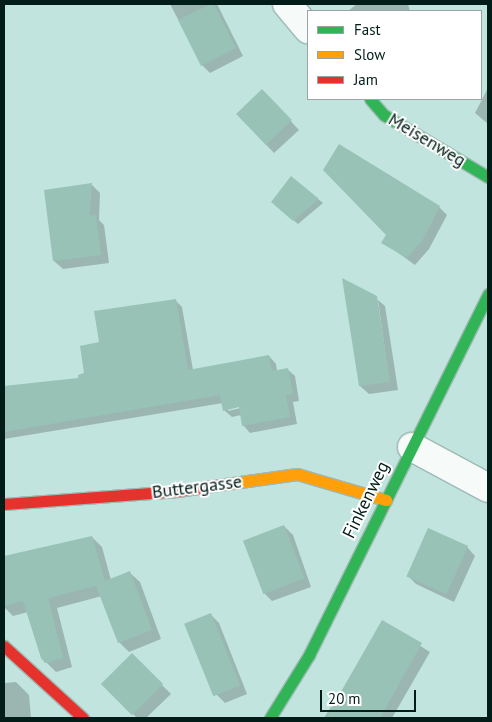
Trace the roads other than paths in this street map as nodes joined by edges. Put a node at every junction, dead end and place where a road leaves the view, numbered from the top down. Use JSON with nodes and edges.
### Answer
{"nodes":[{"id":1,"x":287,"y":4,"type":"edge"},
{"id":2,"x":307,"y":28,"type":"edge"},
{"id":3,"x":371,"y":100,"type":"edge"},
{"id":4,"x":488,"y":177,"type":"edge"},
{"id":5,"x":488,"y":294,"type":"edge"},
{"id":6,"x":412,"y":447,"type":"junction"},
{"id":7,"x":488,"y":488,"type":"edge"},
{"id":8,"x":386,"y":500,"type":"junction"},
{"id":9,"x":4,"y":504,"type":"edge"},
{"id":10,"x":4,"y":646,"type":"edge"},
{"id":11,"x":83,"y":718,"type":"edge"},
{"id":12,"x":270,"y":718,"type":"edge"}],
"edges":[{"from":1,"to":2,"type":"street"},
{"from":3,"to":4,"type":"street","name":"Meisenweg"},
{"from":5,"to":6,"type":"street","name":"Finkenweg"},
{"from":6,"to":7,"type":"street"},
{"from":6,"to":8,"type":"street","name":"Finkenweg"},
{"from":8,"to":9,"type":"street","name":"Buttergasse"},
{"from":8,"to":12,"type":"street","name":"Finkenweg"},
{"from":10,"to":11,"type":"street"}]}
